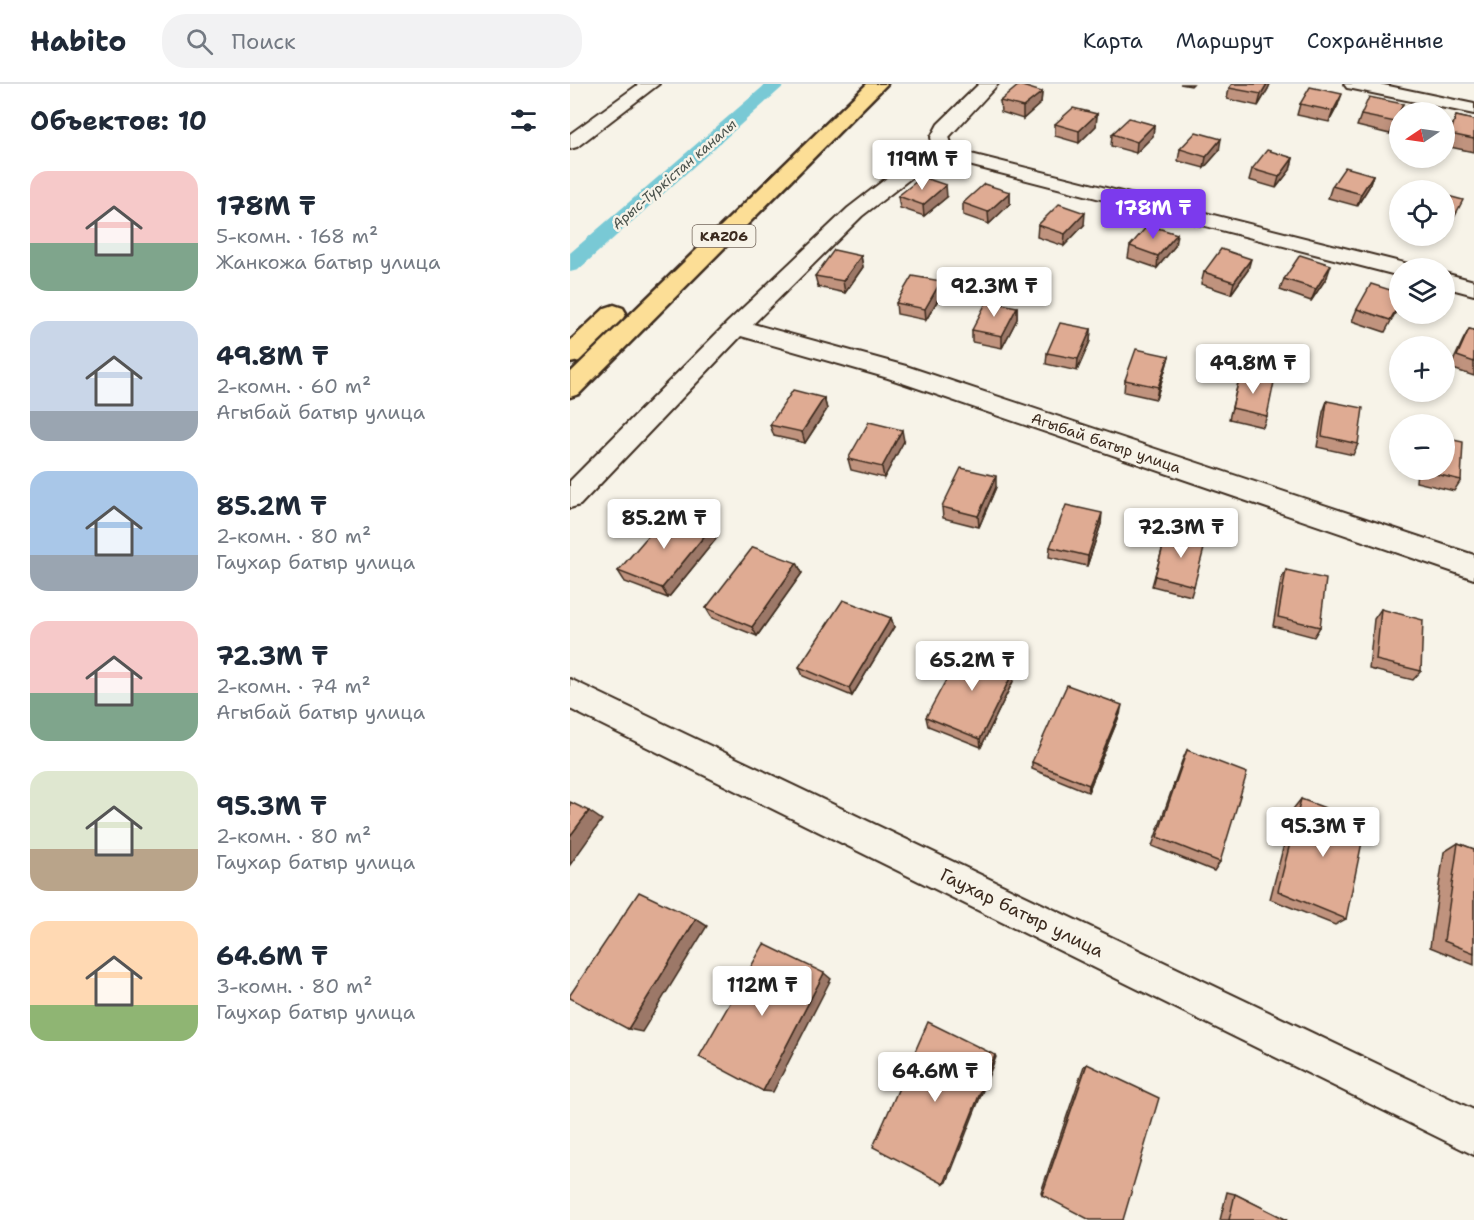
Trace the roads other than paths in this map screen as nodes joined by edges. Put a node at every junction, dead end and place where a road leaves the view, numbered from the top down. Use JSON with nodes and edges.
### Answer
{"nodes":[{"id":1,"x":650,"y":84,"type":"edge"},
{"id":2,"x":854,"y":84,"type":"edge"},
{"id":3,"x":878,"y":84,"type":"edge"},
{"id":4,"x":989,"y":84,"type":"edge"},
{"id":5,"x":1353,"y":84,"type":"edge"},
{"id":6,"x":1474,"y":109,"type":"edge"},
{"id":7,"x":570,"y":143,"type":"edge"},
{"id":8,"x":949,"y":150,"type":"junction"},
{"id":9,"x":682,"y":249,"type":"dead end"},
{"id":10,"x":1389,"y":266,"type":"edge"},
{"id":11,"x":1455,"y":283,"type":"edge"},
{"id":12,"x":1474,"y":288,"type":"edge"},
{"id":13,"x":630,"y":298,"type":"dead end"},
{"id":14,"x":736,"y":327,"type":"junction"},
{"id":15,"x":570,"y":355,"type":"edge"},
{"id":16,"x":570,"y":388,"type":"edge"},
{"id":17,"x":570,"y":498,"type":"edge"},
{"id":18,"x":1474,"y":567,"type":"edge"},
{"id":19,"x":570,"y":693,"type":"edge"},
{"id":20,"x":1474,"y":1133,"type":"edge"}],
"edges":[{"from":1,"to":7,"type":"street"},
{"from":2,"to":9,"type":"highway","number":"KАZ06"},
{"from":3,"to":16,"type":"highway","number":"KАZ06"},
{"from":4,"to":8,"type":"street"},
{"from":5,"to":6,"type":"street"},
{"from":8,"to":10,"type":"street"},
{"from":8,"to":14,"type":"street"},
{"from":11,"to":12,"type":"street"},
{"from":13,"to":15,"type":"highway"},
{"from":14,"to":17,"type":"street"},
{"from":14,"to":18,"type":"street","name":"Агыбай батыр улица"},
{"from":19,"to":20,"type":"street","name":"Гаухар батыр улица"}]}
